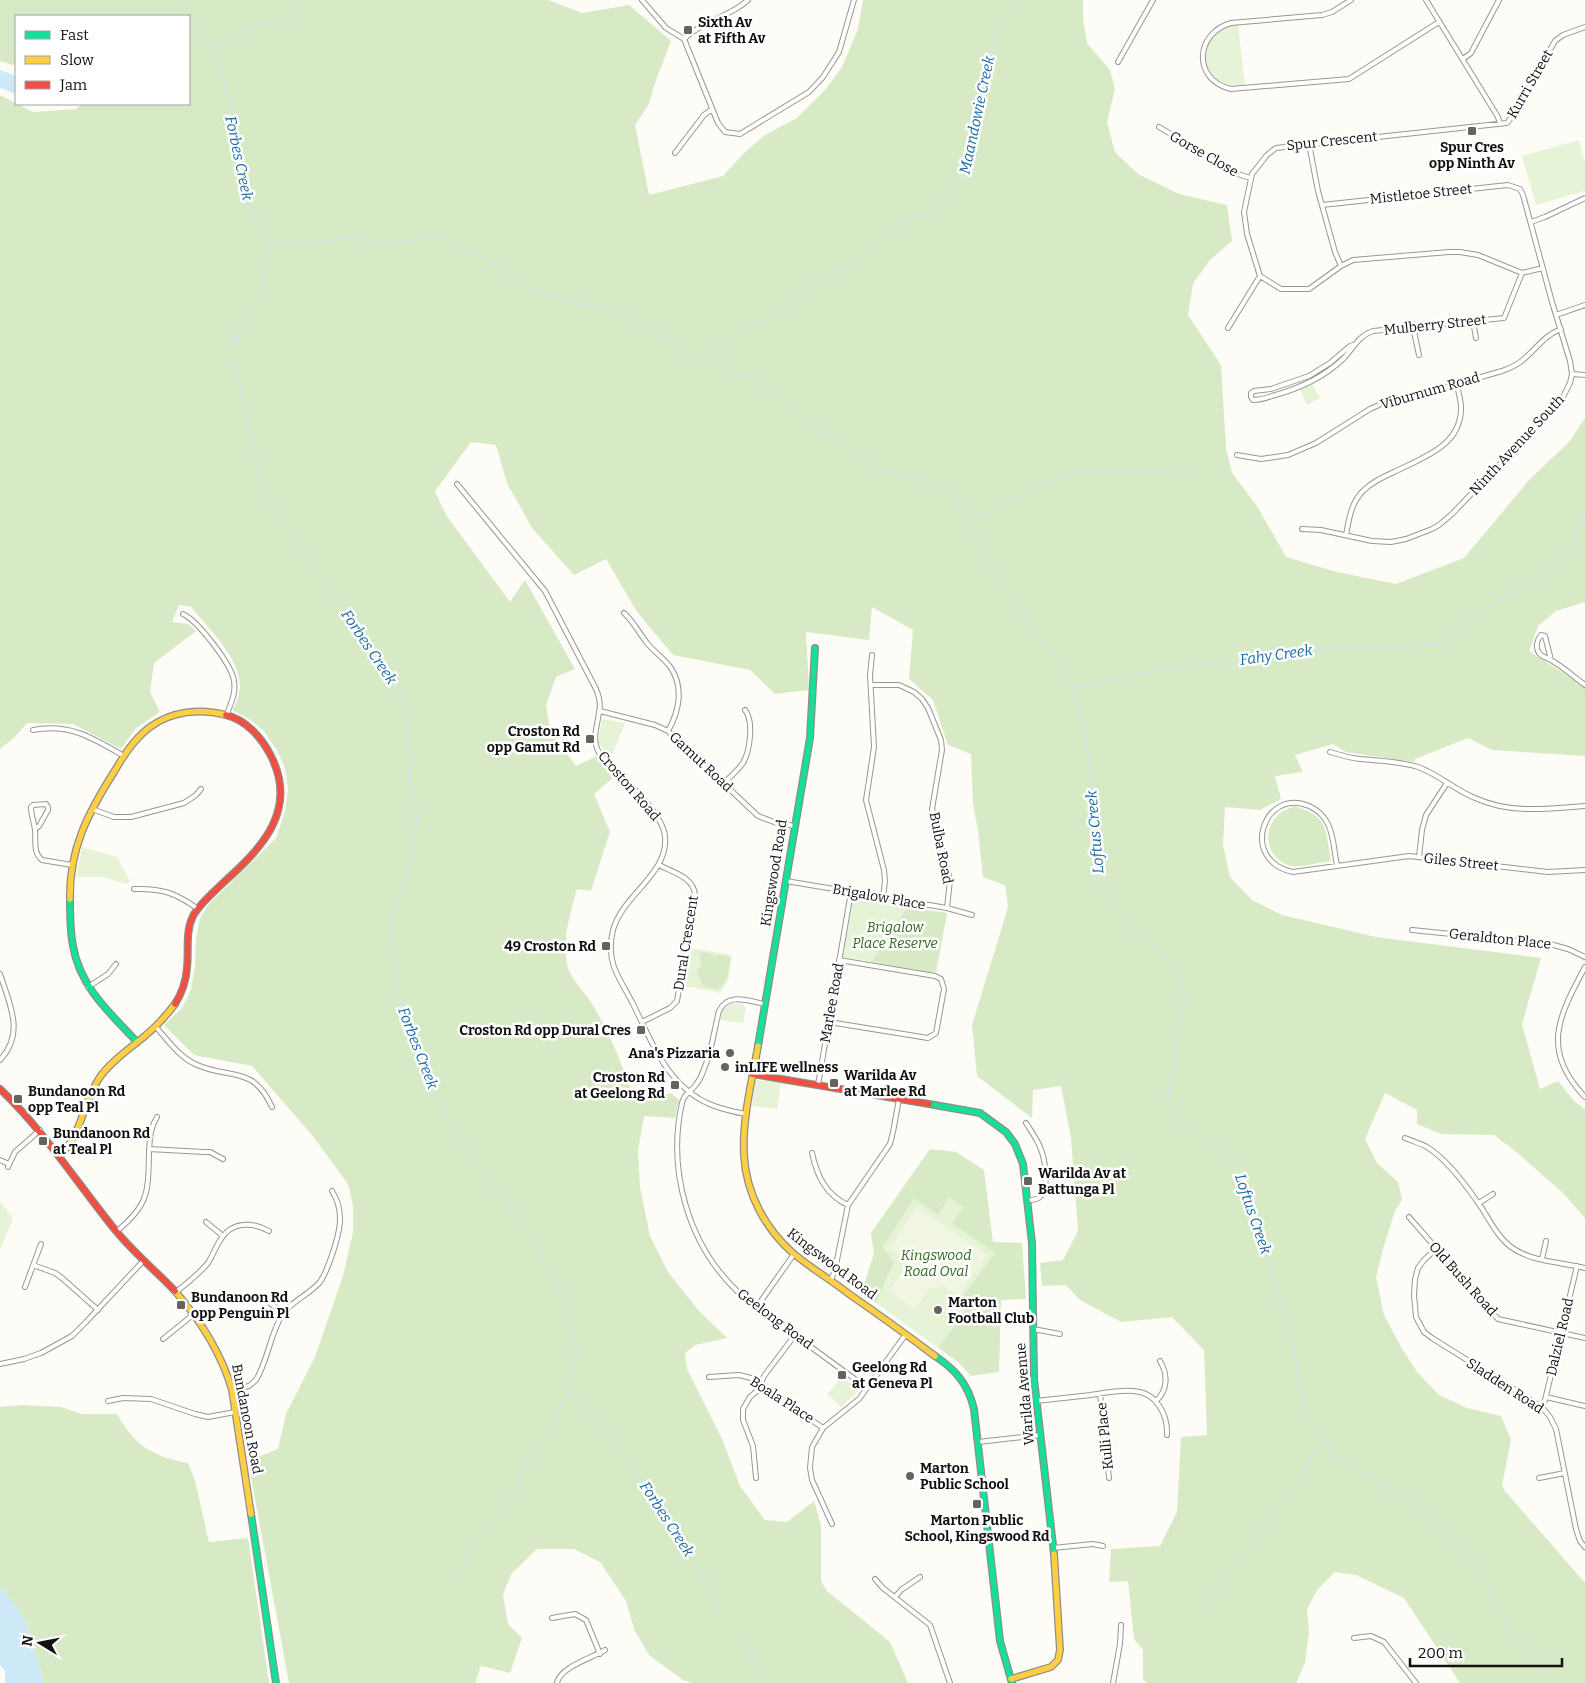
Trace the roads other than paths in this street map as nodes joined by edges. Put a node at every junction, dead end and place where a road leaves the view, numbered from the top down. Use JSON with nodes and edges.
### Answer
{"nodes":[{"id":1,"x":642,"y":0,"type":"edge"},
{"id":2,"x":748,"y":0,"type":"edge"},
{"id":3,"x":854,"y":0,"type":"edge"},
{"id":4,"x":1153,"y":0,"type":"edge"},
{"id":5,"x":1349,"y":0,"type":"edge"},
{"id":6,"x":1426,"y":0,"type":"edge"},
{"id":7,"x":1499,"y":0,"type":"edge"},
{"id":8,"x":1439,"y":22,"type":"junction"},
{"id":9,"x":1585,"y":27,"type":"edge"},
{"id":10,"x":684,"y":38,"type":"junction"},
{"id":11,"x":1463,"y":59,"type":"junction"},
{"id":12,"x":1118,"y":62,"type":"dead end"},
{"id":13,"x":711,"y":110,"type":"junction"},
{"id":14,"x":1500,"y":124,"type":"junction"},
{"id":15,"x":1159,"y":127,"type":"dead end"},
{"id":16,"x":1309,"y":144,"type":"junction"},
{"id":17,"x":675,"y":153,"type":"dead end"},
{"id":18,"x":1250,"y":178,"type":"junction"},
{"id":19,"x":1585,"y":198,"type":"edge"},
{"id":20,"x":1322,"y":206,"type":"junction"},
{"id":21,"x":1531,"y":222,"type":"junction"},
{"id":22,"x":1341,"y":266,"type":"junction"},
{"id":23,"x":1543,"y":268,"type":"junction"},
{"id":24,"x":1522,"y":273,"type":"junction"},
{"id":25,"x":1260,"y":276,"type":"junction"},
{"id":26,"x":1585,"y":305,"type":"edge"},
{"id":27,"x":1556,"y":315,"type":"junction"},
{"id":28,"x":1473,"y":321,"type":"junction"},
{"id":29,"x":1413,"y":327,"type":"junction"},
{"id":30,"x":1228,"y":328,"type":"dead end"},
{"id":31,"x":1561,"y":329,"type":"junction"},
{"id":32,"x":1476,"y":338,"type":"dead end"},
{"id":33,"x":1353,"y":345,"type":"junction"},
{"id":34,"x":1419,"y":354,"type":"dead end"},
{"id":35,"x":1572,"y":374,"type":"junction"},
{"id":36,"x":1585,"y":375,"type":"edge"},
{"id":37,"x":1457,"y":384,"type":"junction"},
{"id":38,"x":1237,"y":455,"type":"dead end"},
{"id":39,"x":457,"y":484,"type":"dead end"},
{"id":40,"x":1302,"y":529,"type":"dead end"},
{"id":41,"x":1346,"y":535,"type":"junction"},
{"id":42,"x":624,"y":612,"type":"dead end"},
{"id":43,"x":183,"y":614,"type":"dead end"},
{"id":44,"x":815,"y":648,"type":"dead end"},
{"id":45,"x":872,"y":655,"type":"dead end"},
{"id":46,"x":1549,"y":659,"type":"junction"},
{"id":47,"x":871,"y":685,"type":"junction"},
{"id":48,"x":1585,"y":685,"type":"edge"},
{"id":49,"x":745,"y":710,"type":"dead end"},
{"id":50,"x":600,"y":711,"type":"junction"},
{"id":51,"x":227,"y":714,"type":"junction"},
{"id":52,"x":33,"y":730,"type":"dead end"},
{"id":53,"x":668,"y":731,"type":"junction"},
{"id":54,"x":1330,"y":752,"type":"dead end"},
{"id":55,"x":124,"y":756,"type":"junction"},
{"id":56,"x":724,"y":783,"type":"junction"},
{"id":57,"x":1447,"y":783,"type":"junction"},
{"id":58,"x":202,"y":789,"type":"dead end"},
{"id":59,"x":1585,"y":806,"type":"edge"},
{"id":60,"x":92,"y":809,"type":"junction"},
{"id":61,"x":794,"y":826,"type":"junction"},
{"id":62,"x":35,"y":830,"type":"junction"},
{"id":63,"x":1419,"y":857,"type":"junction"},
{"id":64,"x":72,"y":865,"type":"junction"},
{"id":65,"x":659,"y":865,"type":"junction"},
{"id":66,"x":1337,"y":865,"type":"junction"},
{"id":67,"x":1585,"y":870,"type":"edge"},
{"id":68,"x":786,"y":881,"type":"junction"},
{"id":69,"x":134,"y":889,"type":"dead end"},
{"id":70,"x":851,"y":892,"type":"junction"},
{"id":71,"x":883,"y":897,"type":"junction"},
{"id":72,"x":947,"y":908,"type":"junction"},
{"id":73,"x":198,"y":909,"type":"junction"},
{"id":74,"x":972,"y":915,"type":"dead end"},
{"id":75,"x":1412,"y":930,"type":"dead end"},
{"id":76,"x":1585,"y":957,"type":"edge"},
{"id":77,"x":840,"y":960,"type":"junction"},
{"id":78,"x":116,"y":964,"type":"dead end"},
{"id":79,"x":1585,"y":967,"type":"edge"},
{"id":80,"x":0,"y":974,"type":"edge"},
{"id":81,"x":88,"y":987,"type":"junction"},
{"id":82,"x":764,"y":1004,"type":"junction"},
{"id":83,"x":642,"y":1022,"type":"junction"},
{"id":84,"x":829,"y":1022,"type":"junction"},
{"id":85,"x":155,"y":1026,"type":"junction"},
{"id":86,"x":137,"y":1042,"type":"junction"},
{"id":87,"x":0,"y":1060,"type":"edge"},
{"id":88,"x":752,"y":1074,"type":"junction"},
{"id":89,"x":818,"y":1085,"type":"junction"},
{"id":90,"x":0,"y":1089,"type":"edge"},
{"id":91,"x":688,"y":1092,"type":"junction"},
{"id":92,"x":1585,"y":1097,"type":"edge"},
{"id":93,"x":899,"y":1099,"type":"junction"},
{"id":94,"x":272,"y":1107,"type":"dead end"},
{"id":95,"x":746,"y":1114,"type":"junction"},
{"id":96,"x":157,"y":1117,"type":"dead end"},
{"id":97,"x":1026,"y":1123,"type":"dead end"},
{"id":98,"x":40,"y":1130,"type":"junction"},
{"id":99,"x":1405,"y":1138,"type":"dead end"},
{"id":100,"x":149,"y":1150,"type":"junction"},
{"id":101,"x":812,"y":1153,"type":"dead end"},
{"id":102,"x":60,"y":1156,"type":"junction"},
{"id":103,"x":222,"y":1159,"type":"dead end"},
{"id":104,"x":0,"y":1160,"type":"edge"},
{"id":105,"x":332,"y":1191,"type":"dead end"},
{"id":106,"x":1493,"y":1194,"type":"dead end"},
{"id":107,"x":1028,"y":1200,"type":"junction"},
{"id":108,"x":1478,"y":1203,"type":"junction"},
{"id":109,"x":848,"y":1206,"type":"junction"},
{"id":110,"x":1409,"y":1217,"type":"dead end"},
{"id":111,"x":206,"y":1222,"type":"dead end"},
{"id":112,"x":117,"y":1231,"type":"junction"},
{"id":113,"x":269,"y":1231,"type":"dead end"},
{"id":114,"x":223,"y":1236,"type":"junction"},
{"id":115,"x":1546,"y":1241,"type":"dead end"},
{"id":116,"x":40,"y":1244,"type":"dead end"},
{"id":117,"x":1436,"y":1249,"type":"junction"},
{"id":118,"x":794,"y":1254,"type":"junction"},
{"id":119,"x":1542,"y":1259,"type":"junction"},
{"id":120,"x":144,"y":1260,"type":"junction"},
{"id":121,"x":33,"y":1265,"type":"junction"},
{"id":122,"x":1577,"y":1266,"type":"junction"},
{"id":123,"x":1585,"y":1268,"type":"edge"},
{"id":124,"x":831,"y":1280,"type":"junction"},
{"id":125,"x":24,"y":1287,"type":"dead end"},
{"id":126,"x":176,"y":1292,"type":"junction"},
{"id":127,"x":271,"y":1304,"type":"dead end"},
{"id":128,"x":756,"y":1308,"type":"junction"},
{"id":129,"x":98,"y":1310,"type":"junction"},
{"id":130,"x":283,"y":1313,"type":"junction"},
{"id":131,"x":194,"y":1314,"type":"junction"},
{"id":132,"x":1033,"y":1329,"type":"junction"},
{"id":133,"x":1560,"y":1333,"type":"junction"},
{"id":134,"x":906,"y":1334,"type":"junction"},
{"id":135,"x":1060,"y":1334,"type":"dead end"},
{"id":136,"x":795,"y":1335,"type":"junction"},
{"id":137,"x":1585,"y":1338,"type":"edge"},
{"id":138,"x":163,"y":1339,"type":"dead end"},
{"id":139,"x":1160,"y":1361,"type":"dead end"},
{"id":140,"x":0,"y":1364,"type":"edge"},
{"id":141,"x":709,"y":1377,"type":"dead end"},
{"id":142,"x":761,"y":1384,"type":"junction"},
{"id":143,"x":868,"y":1388,"type":"junction"},
{"id":144,"x":232,"y":1390,"type":"junction"},
{"id":145,"x":1100,"y":1394,"type":"junction"},
{"id":146,"x":1546,"y":1397,"type":"junction"},
{"id":147,"x":108,"y":1401,"type":"dead end"},
{"id":148,"x":1036,"y":1401,"type":"junction"},
{"id":149,"x":1156,"y":1401,"type":"junction"},
{"id":150,"x":1585,"y":1406,"type":"edge"},
{"id":151,"x":1542,"y":1407,"type":"junction"},
{"id":152,"x":235,"y":1412,"type":"junction"},
{"id":153,"x":823,"y":1428,"type":"junction"},
{"id":154,"x":1167,"y":1435,"type":"dead end"},
{"id":155,"x":1040,"y":1436,"type":"junction"},
{"id":156,"x":978,"y":1442,"type":"junction"},
{"id":157,"x":1565,"y":1473,"type":"junction"},
{"id":158,"x":756,"y":1478,"type":"dead end"},
{"id":159,"x":1109,"y":1478,"type":"dead end"},
{"id":160,"x":1538,"y":1478,"type":"dead end"},
{"id":161,"x":832,"y":1524,"type":"dead end"},
{"id":162,"x":1103,"y":1546,"type":"dead end"},
{"id":163,"x":1053,"y":1548,"type":"junction"},
{"id":164,"x":1585,"y":1548,"type":"edge"},
{"id":165,"x":920,"y":1577,"type":"dead end"},
{"id":166,"x":875,"y":1579,"type":"dead end"},
{"id":167,"x":895,"y":1597,"type":"junction"},
{"id":168,"x":552,"y":1618,"type":"dead end"},
{"id":169,"x":1121,"y":1625,"type":"dead end"},
{"id":170,"x":1354,"y":1638,"type":"dead end"},
{"id":171,"x":606,"y":1650,"type":"dead end"},
{"id":172,"x":600,"y":1654,"type":"junction"},
{"id":173,"x":1011,"y":1681,"type":"edge"},
{"id":174,"x":276,"y":1683,"type":"edge"},
{"id":175,"x":557,"y":1683,"type":"edge"},
{"id":176,"x":950,"y":1683,"type":"edge"},
{"id":177,"x":1113,"y":1683,"type":"edge"},
{"id":178,"x":1416,"y":1683,"type":"edge"}],
"edges":[{"from":1,"to":10,"type":"street"},
{"from":2,"to":10,"type":"street"},
{"from":3,"to":13,"type":"street"},
{"from":4,"to":12,"type":"street"},
{"from":5,"to":8,"type":"street"},
{"from":6,"to":8,"type":"street"},
{"from":7,"to":11,"type":"street"},
{"from":8,"to":11,"type":"street"},
{"from":9,"to":14,"type":"street","name":"Kurri Street"},
{"from":10,"to":13,"type":"street"},
{"from":11,"to":14,"type":"street"},
{"from":13,"to":17,"type":"street"},
{"from":14,"to":16,"type":"street","name":"Spur Crescent"},
{"from":15,"to":18,"type":"street","name":"Gorse Close"},
{"from":16,"to":18,"type":"street","name":"Spur Crescent"},
{"from":16,"to":20,"type":"street"},
{"from":18,"to":25,"type":"street","name":"Spur Crescent"},
{"from":19,"to":21,"type":"street"},
{"from":20,"to":21,"type":"street","name":"Mistletoe Street"},
{"from":20,"to":22,"type":"street"},
{"from":21,"to":23,"type":"street"},
{"from":22,"to":24,"type":"street"},
{"from":22,"to":25,"type":"street"},
{"from":23,"to":24,"type":"street"},
{"from":23,"to":27,"type":"street"},
{"from":24,"to":28,"type":"street","name":"Mulberry Street"},
{"from":25,"to":30,"type":"street"},
{"from":26,"to":27,"type":"street"},
{"from":27,"to":31,"type":"street"},
{"from":28,"to":29,"type":"street","name":"Mulberry Street"},
{"from":28,"to":32,"type":"street"},
{"from":29,"to":33,"type":"street","name":"Mulberry Street"},
{"from":29,"to":34,"type":"street"},
{"from":31,"to":35,"type":"street"},
{"from":31,"to":37,"type":"street","name":"Viburnum Road"},
{"from":33,"to":33,"type":"street","name":"Mulberry Street"},
{"from":35,"to":36,"type":"street"},
{"from":35,"to":41,"type":"street","name":"Ninth Avenue South"},
{"from":37,"to":38,"type":"street","name":"Viburnum Road"},
{"from":37,"to":41,"type":"street"},
{"from":39,"to":50,"type":"street","name":"Croston Road"},
{"from":40,"to":41,"type":"street","name":"Ninth Avenue South"},
{"from":42,"to":53,"type":"street"},
{"from":43,"to":51,"type":"street"},
{"from":44,"to":61,"type":"street","name":"Kingswood Road"},
{"from":45,"to":47,"type":"street"},
{"from":46,"to":46,"type":"street"},
{"from":46,"to":48,"type":"street"},
{"from":47,"to":71,"type":"street"},
{"from":47,"to":72,"type":"street","name":"Bulba Road"},
{"from":49,"to":56,"type":"street"},
{"from":50,"to":53,"type":"street","name":"Gamut Road"},
{"from":50,"to":65,"type":"street","name":"Croston Road"},
{"from":51,"to":55,"type":"street"},
{"from":51,"to":73,"type":"street"},
{"from":52,"to":55,"type":"street"},
{"from":53,"to":56,"type":"street","name":"Gamut Road"},
{"from":54,"to":57,"type":"street"},
{"from":55,"to":60,"type":"street"},
{"from":56,"to":61,"type":"street","name":"Gamut Road"},
{"from":57,"to":59,"type":"street"},
{"from":57,"to":63,"type":"street"},
{"from":58,"to":60,"type":"street"},
{"from":60,"to":64,"type":"street"},
{"from":61,"to":68,"type":"street","name":"Kingswood Road"},
{"from":62,"to":62,"type":"street"},
{"from":62,"to":64,"type":"street"},
{"from":63,"to":66,"type":"street","name":"Giles Street"},
{"from":63,"to":67,"type":"street","name":"Giles Street"},
{"from":64,"to":81,"type":"street"},
{"from":65,"to":83,"type":"street","name":"Croston Road"},
{"from":65,"to":83,"type":"street","name":"Dural Crescent"},
{"from":66,"to":66,"type":"street","name":"Giles Street"},
{"from":68,"to":70,"type":"street","name":"Brigalow Place"},
{"from":68,"to":82,"type":"street","name":"Kingswood Road"},
{"from":69,"to":73,"type":"street"},
{"from":70,"to":71,"type":"street","name":"Brigalow Place"},
{"from":70,"to":77,"type":"street","name":"Marlee Road"},
{"from":71,"to":72,"type":"street","name":"Brigalow Place"},
{"from":72,"to":74,"type":"street","name":"Brigalow Place"},
{"from":73,"to":85,"type":"street"},
{"from":75,"to":76,"type":"street","name":"Geraldton Place"},
{"from":77,"to":84,"type":"street","name":"Marlee Road"},
{"from":77,"to":84,"type":"street"},
{"from":78,"to":81,"type":"street"},
{"from":79,"to":92,"type":"street"},
{"from":80,"to":87,"type":"street"},
{"from":81,"to":86,"type":"street"},
{"from":82,"to":88,"type":"street","name":"Kingswood Road"},
{"from":82,"to":91,"type":"street","name":"Geelong Road"},
{"from":83,"to":91,"type":"street","name":"Croston Road"},
{"from":84,"to":89,"type":"street","name":"Marlee Road"},
{"from":85,"to":86,"type":"street"},
{"from":85,"to":94,"type":"street"},
{"from":86,"to":102,"type":"street"},
{"from":88,"to":89,"type":"street","name":"Warilda Avenue"},
{"from":88,"to":95,"type":"street","name":"Kingswood Road"},
{"from":89,"to":93,"type":"street","name":"Warilda Avenue"},
{"from":90,"to":98,"type":"street","name":"Bundanoon Road"},
{"from":91,"to":95,"type":"street","name":"Croston Road"},
{"from":91,"to":128,"type":"street","name":"Geelong Road"},
{"from":93,"to":107,"type":"street","name":"Warilda Avenue"},
{"from":93,"to":109,"type":"street"},
{"from":95,"to":118,"type":"street","name":"Kingswood Road"},
{"from":96,"to":100,"type":"street"},
{"from":97,"to":107,"type":"street"},
{"from":98,"to":102,"type":"street","name":"Bundanoon Road"},
{"from":98,"to":104,"type":"street"},
{"from":99,"to":108,"type":"street"},
{"from":100,"to":103,"type":"street"},
{"from":100,"to":112,"type":"street"},
{"from":101,"to":109,"type":"street"},
{"from":102,"to":112,"type":"street","name":"Bundanoon Road"},
{"from":105,"to":130,"type":"street"},
{"from":106,"to":108,"type":"street"},
{"from":107,"to":132,"type":"street","name":"Warilda Avenue"},
{"from":108,"to":119,"type":"street"},
{"from":109,"to":124,"type":"street"},
{"from":110,"to":117,"type":"street","name":"Old Bush Road"},
{"from":111,"to":114,"type":"street"},
{"from":112,"to":120,"type":"street","name":"Bundanoon Road"},
{"from":113,"to":114,"type":"street"},
{"from":114,"to":126,"type":"street"},
{"from":115,"to":119,"type":"street"},
{"from":116,"to":121,"type":"street"},
{"from":117,"to":133,"type":"street","name":"Old Bush Road"},
{"from":117,"to":151,"type":"street","name":"Sladden Road"},
{"from":118,"to":124,"type":"street","name":"Kingswood Road"},
{"from":118,"to":128,"type":"street"},
{"from":119,"to":122,"type":"street"},
{"from":120,"to":126,"type":"street","name":"Bundanoon Road"},
{"from":120,"to":129,"type":"street"},
{"from":121,"to":125,"type":"street"},
{"from":121,"to":129,"type":"street"},
{"from":122,"to":123,"type":"street"},
{"from":122,"to":133,"type":"street","name":"Dalziel Road"},
{"from":124,"to":134,"type":"street","name":"Kingswood Road"},
{"from":126,"to":131,"type":"street","name":"Bundanoon Road"},
{"from":127,"to":130,"type":"street"},
{"from":128,"to":136,"type":"street","name":"Geelong Road"},
{"from":129,"to":140,"type":"street"},
{"from":130,"to":144,"type":"street"},
{"from":131,"to":138,"type":"street"},
{"from":131,"to":144,"type":"street","name":"Bundanoon Road"},
{"from":132,"to":135,"type":"street"},
{"from":132,"to":148,"type":"street","name":"Warilda Avenue"},
{"from":133,"to":137,"type":"street","name":"Old Bush Road"},
{"from":133,"to":146,"type":"street","name":"Dalziel Road"},
{"from":134,"to":143,"type":"street"},
{"from":134,"to":156,"type":"street","name":"Kingswood Road"},
{"from":136,"to":142,"type":"street"},
{"from":136,"to":143,"type":"street","name":"Geelong Road"},
{"from":139,"to":149,"type":"street"},
{"from":141,"to":142,"type":"street","name":"Boala Place"},
{"from":142,"to":153,"type":"street","name":"Boala Place"},
{"from":142,"to":158,"type":"street"},
{"from":143,"to":153,"type":"street"},
{"from":144,"to":152,"type":"street","name":"Bundanoon Road"},
{"from":145,"to":148,"type":"street"},
{"from":145,"to":149,"type":"street"},
{"from":145,"to":159,"type":"street","name":"Kulli Place"},
{"from":146,"to":150,"type":"street"},
{"from":146,"to":151,"type":"street","name":"Dalziel Road"},
{"from":147,"to":152,"type":"street"},
{"from":148,"to":155,"type":"street","name":"Warilda Avenue"},
{"from":149,"to":154,"type":"street"},
{"from":151,"to":157,"type":"street","name":"Sladden Road"},
{"from":152,"to":174,"type":"street","name":"Bundanoon Road"},
{"from":153,"to":161,"type":"street"},
{"from":155,"to":156,"type":"street"},
{"from":155,"to":163,"type":"street","name":"Warilda Avenue"},
{"from":156,"to":173,"type":"street","name":"Kingswood Road"},
{"from":157,"to":160,"type":"street"},
{"from":157,"to":164,"type":"street","name":"Sladden Road"},
{"from":162,"to":163,"type":"street"},
{"from":163,"to":173,"type":"street","name":"Warilda Avenue"},
{"from":165,"to":167,"type":"street"},
{"from":166,"to":167,"type":"street"},
{"from":167,"to":176,"type":"street"},
{"from":168,"to":172,"type":"street"},
{"from":169,"to":177,"type":"street"},
{"from":170,"to":178,"type":"street"},
{"from":171,"to":172,"type":"street"},
{"from":172,"to":175,"type":"street"}]}
